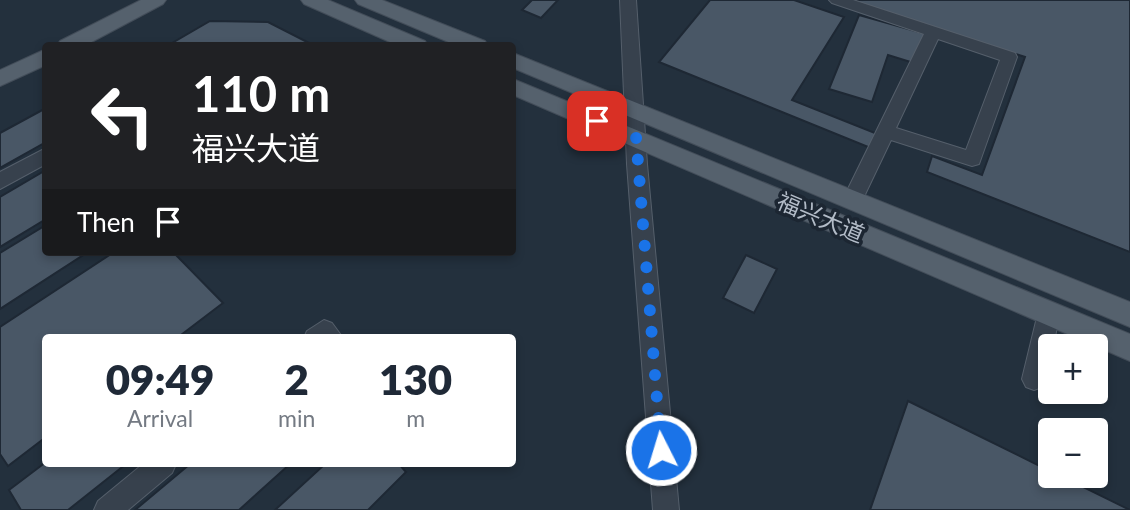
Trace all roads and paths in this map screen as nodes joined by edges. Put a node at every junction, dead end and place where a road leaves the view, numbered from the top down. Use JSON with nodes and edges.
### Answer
{"nodes":[{"id":1,"x":156,"y":0,"type":"edge"},
{"id":2,"x":311,"y":0,"type":"edge"},
{"id":3,"x":365,"y":0,"type":"edge"},
{"id":4,"x":628,"y":0,"type":"edge"},
{"id":5,"x":837,"y":0,"type":"edge"},
{"id":6,"x":933,"y":32,"type":"junction"},
{"id":7,"x":75,"y":42,"type":"edge"},
{"id":8,"x":409,"y":42,"type":"edge"},
{"id":9,"x":468,"y":42,"type":"edge"},
{"id":10,"x":42,"y":58,"type":"edge"},
{"id":11,"x":516,"y":61,"type":"edge"},
{"id":12,"x":0,"y":79,"type":"edge"},
{"id":13,"x":516,"y":87,"type":"edge"},
{"id":14,"x":636,"y":110,"type":"junction"},
{"id":15,"x":885,"y":131,"type":"junction"},
{"id":16,"x":636,"y":137,"type":"junction"},
{"id":17,"x":42,"y":157,"type":"edge"},
{"id":18,"x":0,"y":181,"type":"edge"},
{"id":19,"x":853,"y":199,"type":"junction"},
{"id":20,"x":1049,"y":313,"type":"junction"},
{"id":21,"x":1130,"y":315,"type":"edge"},
{"id":22,"x":1130,"y":348,"type":"edge"},
{"id":23,"x":1034,"y":379,"type":"dead end"},
{"id":24,"x":159,"y":467,"type":"edge"},
{"id":25,"x":107,"y":510,"type":"edge"},
{"id":26,"x":666,"y":510,"type":"edge"}],
"edges":[{"from":1,"to":7,"type":"main road"},
{"from":2,"to":8,"type":"main road"},
{"from":3,"to":9,"type":"main road"},
{"from":4,"to":14,"type":"street"},
{"from":5,"to":6,"type":"street"},
{"from":6,"to":15,"type":"street"},
{"from":6,"to":15,"type":"street"},
{"from":10,"to":12,"type":"main road"},
{"from":11,"to":14,"type":"main road","name":"福兴大道"},
{"from":13,"to":16,"type":"main road","name":"福兴大道"},
{"from":14,"to":16,"type":"street"},
{"from":14,"to":19,"type":"main road","name":"福兴大道"},
{"from":15,"to":19,"type":"street"},
{"from":16,"to":20,"type":"main road","name":"福兴大道"},
{"from":16,"to":26,"type":"street"},
{"from":17,"to":18,"type":"street"},
{"from":19,"to":21,"type":"main road","name":"福兴大道"},
{"from":20,"to":22,"type":"main road","name":"福兴大道"},
{"from":20,"to":23,"type":"street"},
{"from":24,"to":25,"type":"street"}]}
